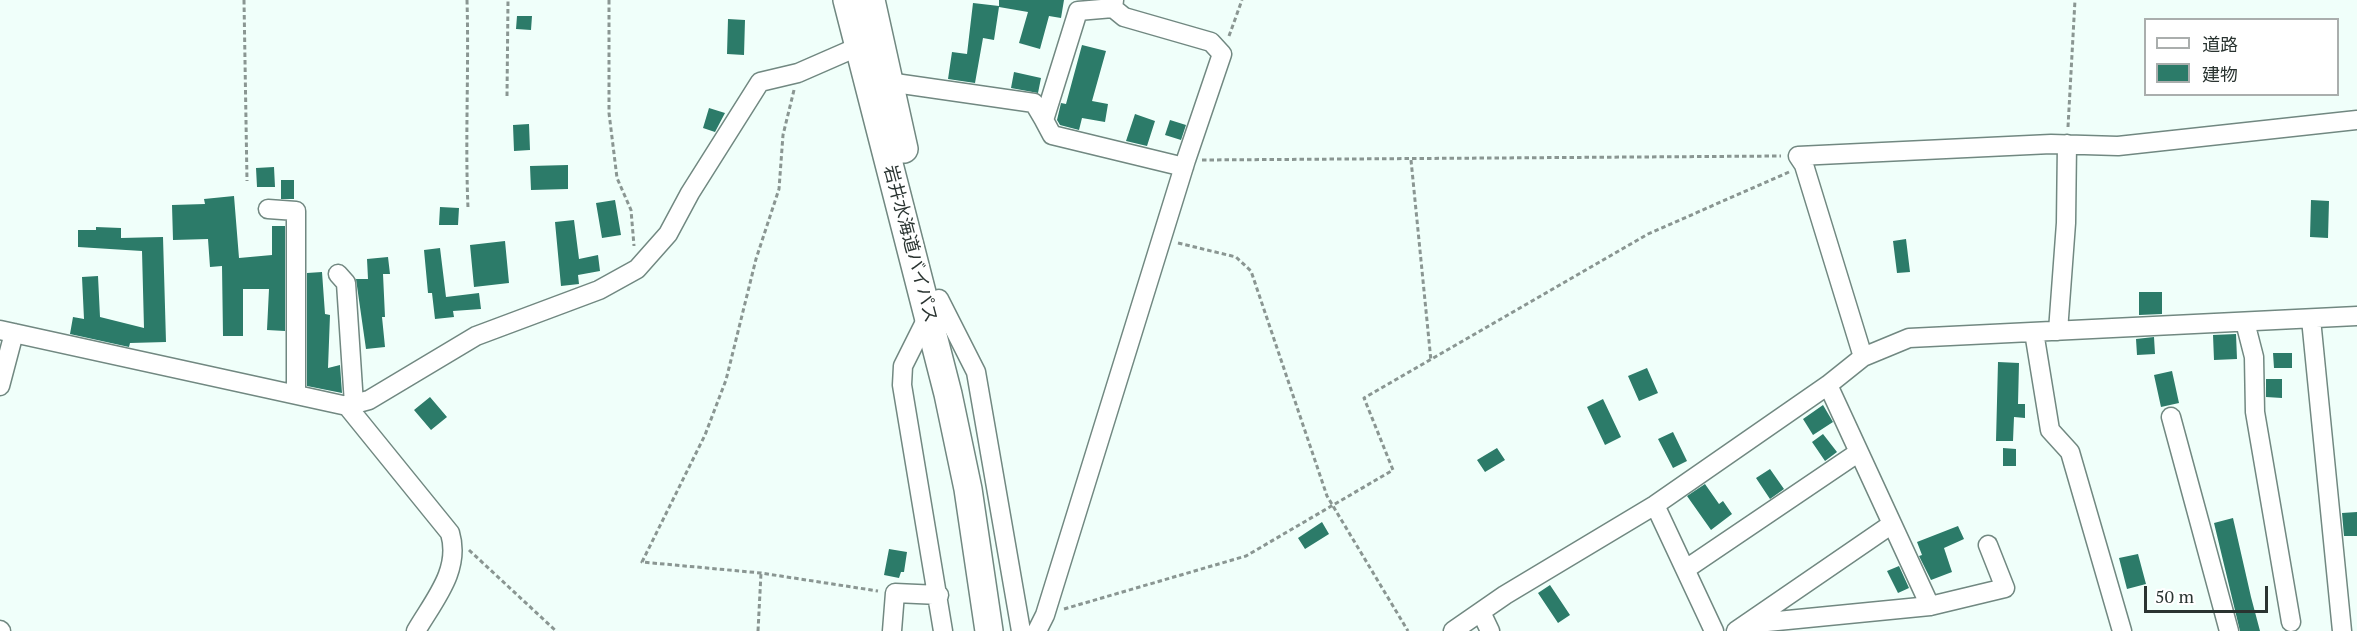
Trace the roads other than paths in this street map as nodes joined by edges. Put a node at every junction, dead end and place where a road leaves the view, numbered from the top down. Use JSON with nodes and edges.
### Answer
{"nodes":[{"id":1,"x":847,"y":0,"type":"edge"},
{"id":2,"x":871,"y":0,"type":"edge"},
{"id":3,"x":1114,"y":4,"type":"edge"},
{"id":4,"x":868,"y":43,"type":"junction"},
{"id":5,"x":888,"y":82,"type":"junction"},
{"id":6,"x":1044,"y":120,"type":"junction"},
{"id":7,"x":2357,"y":120,"type":"edge"},
{"id":8,"x":2067,"y":144,"type":"junction"},
{"id":9,"x":1185,"y":164,"type":"junction"},
{"id":10,"x":268,"y":209,"type":"dead end"},
{"id":11,"x":338,"y":274,"type":"dead end"},
{"id":12,"x":934,"y":307,"type":"junction"},
{"id":13,"x":2357,"y":316,"type":"edge"},
{"id":14,"x":2311,"y":319,"type":"junction"},
{"id":15,"x":2245,"y":321,"type":"junction"},
{"id":16,"x":2058,"y":331,"type":"junction"},
{"id":17,"x":7,"y":332,"type":"edge"},
{"id":18,"x":2034,"y":332,"type":"junction"},
{"id":19,"x":1863,"y":357,"type":"junction"},
{"id":20,"x":1828,"y":385,"type":"junction"},
{"id":21,"x":0,"y":386,"type":"edge"},
{"id":22,"x":296,"y":394,"type":"junction"},
{"id":23,"x":350,"y":405,"type":"junction"},
{"id":24,"x":2171,"y":417,"type":"dead end"},
{"id":25,"x":1859,"y":452,"type":"junction"},
{"id":26,"x":1655,"y":505,"type":"junction"},
{"id":27,"x":1892,"y":524,"type":"junction"},
{"id":28,"x":1988,"y":545,"type":"dead end"},
{"id":29,"x":1686,"y":569,"type":"junction"},
{"id":30,"x":939,"y":595,"type":"junction"},
{"id":31,"x":1930,"y":606,"type":"junction"},
{"id":32,"x":1481,"y":612,"type":"junction"},
{"id":33,"x":2291,"y":622,"type":"dead end"},
{"id":34,"x":1041,"y":623,"type":"edge"},
{"id":35,"x":1741,"y":627,"type":"edge"},
{"id":36,"x":416,"y":631,"type":"edge"},
{"id":37,"x":892,"y":631,"type":"edge"},
{"id":38,"x":943,"y":631,"type":"edge"},
{"id":39,"x":989,"y":631,"type":"edge"},
{"id":40,"x":1021,"y":631,"type":"edge"},
{"id":41,"x":1453,"y":631,"type":"edge"},
{"id":42,"x":1490,"y":631,"type":"edge"},
{"id":43,"x":1714,"y":631,"type":"edge"},
{"id":44,"x":2122,"y":631,"type":"edge"},
{"id":45,"x":2229,"y":631,"type":"edge"},
{"id":46,"x":2342,"y":631,"type":"edge"}],
"edges":[{"from":1,"to":4,"type":"highway","name":"岩井水海道バイパス"},
{"from":2,"to":4,"type":"highway","name":"岩井水海道バイパス"},
{"from":3,"to":6,"type":"street"},
{"from":3,"to":9,"type":"street"},
{"from":4,"to":5,"type":"highway","name":"岩井水海道バイパス"},
{"from":4,"to":12,"type":"highway","name":"岩井水海道バイパス"},
{"from":4,"to":23,"type":"street"},
{"from":5,"to":6,"type":"street"},
{"from":5,"to":12,"type":"highway","name":"岩井水海道バイパス"},
{"from":6,"to":9,"type":"street"},
{"from":7,"to":8,"type":"street"},
{"from":8,"to":16,"type":"street"},
{"from":8,"to":19,"type":"street"},
{"from":9,"to":34,"type":"street"},
{"from":10,"to":22,"type":"street"},
{"from":11,"to":23,"type":"street"},
{"from":12,"to":30,"type":"street"},
{"from":12,"to":39,"type":"highway","name":"岩井水海道バイパス"},
{"from":12,"to":40,"type":"street"},
{"from":13,"to":14,"type":"street"},
{"from":14,"to":15,"type":"street"},
{"from":14,"to":46,"type":"street"},
{"from":15,"to":16,"type":"street"},
{"from":15,"to":33,"type":"street"},
{"from":16,"to":18,"type":"street"},
{"from":17,"to":21,"type":"street"},
{"from":17,"to":22,"type":"street"},
{"from":18,"to":19,"type":"street"},
{"from":18,"to":44,"type":"street"},
{"from":19,"to":20,"type":"street"},
{"from":20,"to":25,"type":"street"},
{"from":20,"to":26,"type":"street"},
{"from":22,"to":23,"type":"street"},
{"from":23,"to":36,"type":"street"},
{"from":24,"to":45,"type":"street"},
{"from":25,"to":27,"type":"street"},
{"from":25,"to":29,"type":"street"},
{"from":26,"to":29,"type":"street"},
{"from":26,"to":32,"type":"street"},
{"from":27,"to":31,"type":"street"},
{"from":27,"to":35,"type":"street"},
{"from":28,"to":31,"type":"street"},
{"from":29,"to":43,"type":"street"},
{"from":30,"to":37,"type":"street"},
{"from":30,"to":38,"type":"street"},
{"from":31,"to":35,"type":"street"},
{"from":32,"to":41,"type":"street"},
{"from":32,"to":42,"type":"street"}]}
